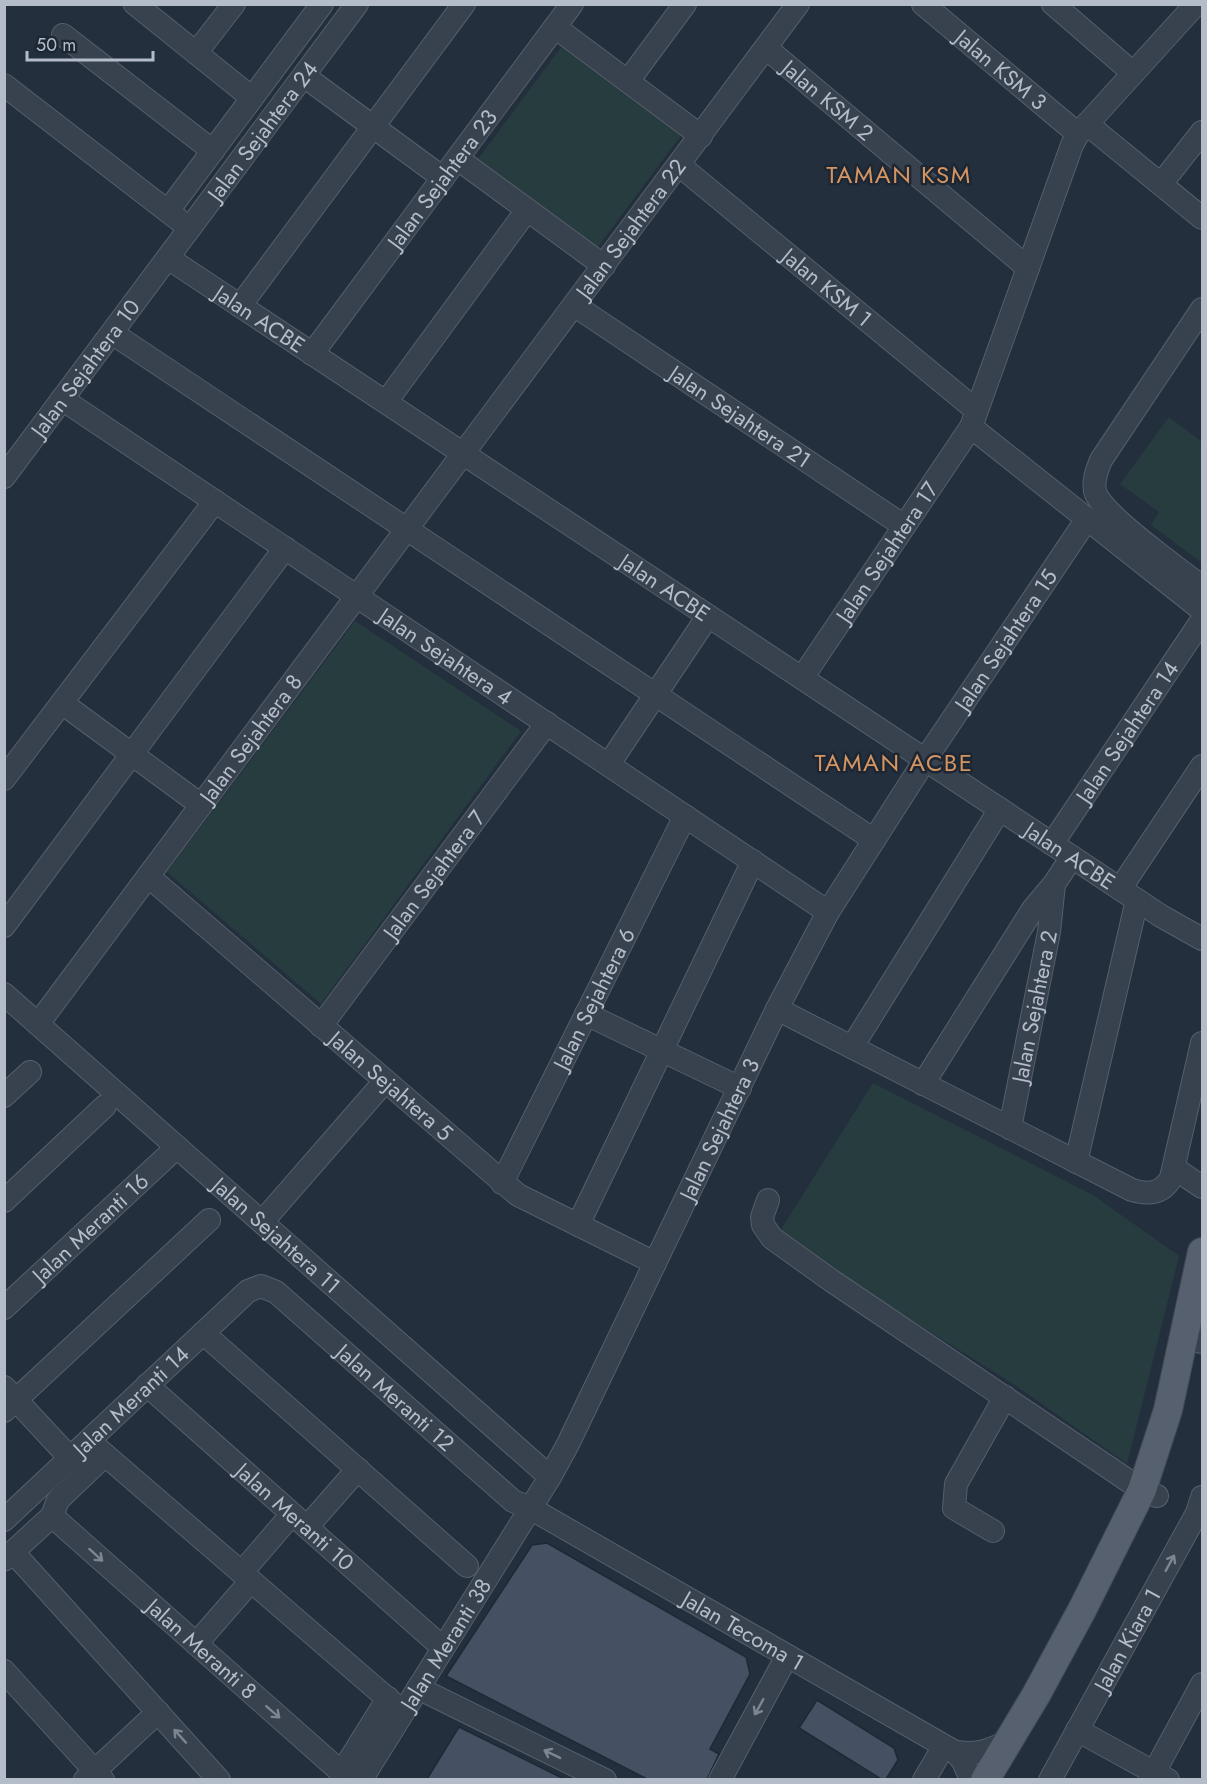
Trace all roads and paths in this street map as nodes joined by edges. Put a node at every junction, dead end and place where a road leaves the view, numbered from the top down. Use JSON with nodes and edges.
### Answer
{"nodes":[{"id":1,"x":234,"y":4,"type":"edge"},
{"id":2,"x":322,"y":4,"type":"edge"},
{"id":3,"x":357,"y":4,"type":"edge"},
{"id":4,"x":464,"y":4,"type":"edge"},
{"id":5,"x":685,"y":4,"type":"edge"},
{"id":6,"x":798,"y":4,"type":"edge"},
{"id":7,"x":923,"y":4,"type":"edge"},
{"id":8,"x":1053,"y":4,"type":"edge"},
{"id":9,"x":1199,"y":5,"type":"edge"},
{"id":10,"x":146,"y":8,"type":"edge"},
{"id":11,"x":560,"y":13,"type":"edge"},
{"id":12,"x":63,"y":35,"type":"dead end"},
{"id":13,"x":766,"y":48,"type":"junction"},
{"id":14,"x":196,"y":54,"type":"junction"},
{"id":15,"x":1133,"y":73,"type":"junction"},
{"id":16,"x":304,"y":76,"type":"junction"},
{"id":17,"x":628,"y":81,"type":"junction"},
{"id":18,"x":4,"y":85,"type":"edge"},
{"id":19,"x":252,"y":98,"type":"junction"},
{"id":20,"x":373,"y":127,"type":"junction"},
{"id":21,"x":1083,"y":129,"type":"junction"},
{"id":22,"x":1203,"y":132,"type":"edge"},
{"id":23,"x":700,"y":136,"type":"junction"},
{"id":24,"x":213,"y":151,"type":"junction"},
{"id":25,"x":458,"y":159,"type":"junction"},
{"id":26,"x":679,"y":165,"type":"junction"},
{"id":27,"x":443,"y":178,"type":"junction"},
{"id":28,"x":1161,"y":184,"type":"junction"},
{"id":29,"x":527,"y":210,"type":"junction"},
{"id":30,"x":168,"y":211,"type":"junction"},
{"id":31,"x":1203,"y":218,"type":"edge"},
{"id":32,"x":190,"y":228,"type":"junction"},
{"id":33,"x":168,"y":258,"type":"junction"},
{"id":34,"x":604,"y":266,"type":"junction"},
{"id":35,"x":1028,"y":268,"type":"junction"},
{"id":36,"x":240,"y":306,"type":"junction"},
{"id":37,"x":574,"y":306,"type":"junction"},
{"id":38,"x":1203,"y":309,"type":"edge"},
{"id":39,"x":112,"y":333,"type":"junction"},
{"id":40,"x":312,"y":354,"type":"junction"},
{"id":41,"x":62,"y":399,"type":"junction"},
{"id":42,"x":386,"y":402,"type":"junction"},
{"id":43,"x":973,"y":419,"type":"junction"},
{"id":44,"x":464,"y":454,"type":"junction"},
{"id":45,"x":4,"y":477,"type":"edge"},
{"id":46,"x":214,"y":501,"type":"junction"},
{"id":47,"x":1087,"y":519,"type":"junction"},
{"id":48,"x":904,"y":526,"type":"junction"},
{"id":49,"x":407,"y":529,"type":"junction"},
{"id":50,"x":285,"y":548,"type":"junction"},
{"id":51,"x":1203,"y":587,"type":"edge"},
{"id":52,"x":357,"y":597,"type":"junction"},
{"id":53,"x":1203,"y":610,"type":"edge"},
{"id":54,"x":708,"y":616,"type":"junction"},
{"id":55,"x":1203,"y":620,"type":"edge"},
{"id":56,"x":802,"y":678,"type":"junction"},
{"id":57,"x":655,"y":694,"type":"junction"},
{"id":58,"x":62,"y":703,"type":"junction"},
{"id":59,"x":547,"y":723,"type":"junction"},
{"id":60,"x":132,"y":754,"type":"junction"},
{"id":61,"x":925,"y":760,"type":"junction"},
{"id":62,"x":609,"y":764,"type":"junction"},
{"id":63,"x":1203,"y":766,"type":"edge"},
{"id":64,"x":4,"y":779,"type":"edge"},
{"id":65,"x":201,"y":805,"type":"junction"},
{"id":66,"x":1000,"y":809,"type":"junction"},
{"id":67,"x":685,"y":816,"type":"junction"},
{"id":68,"x":874,"y":840,"type":"junction"},
{"id":69,"x":1052,"y":844,"type":"junction"},
{"id":70,"x":1072,"y":857,"type":"junction"},
{"id":71,"x":753,"y":861,"type":"junction"},
{"id":72,"x":148,"y":876,"type":"junction"},
{"id":73,"x":1054,"y":885,"type":"junction"},
{"id":74,"x":1129,"y":894,"type":"junction"},
{"id":75,"x":828,"y":912,"type":"junction"},
{"id":76,"x":1161,"y":916,"type":"junction"},
{"id":77,"x":4,"y":926,"type":"edge"},
{"id":78,"x":1199,"y":930,"type":"edge"},
{"id":79,"x":1203,"y":958,"type":"edge"},
{"id":80,"x":4,"y":994,"type":"edge"},
{"id":81,"x":777,"y":1009,"type":"junction"},
{"id":82,"x":586,"y":1014,"type":"junction"},
{"id":83,"x":38,"y":1024,"type":"junction"},
{"id":84,"x":321,"y":1026,"type":"junction"},
{"id":85,"x":1203,"y":1043,"type":"edge"},
{"id":86,"x":852,"y":1047,"type":"junction"},
{"id":87,"x":662,"y":1050,"type":"junction"},
{"id":88,"x":30,"y":1072,"type":"dead end"},
{"id":89,"x":385,"y":1081,"type":"junction"},
{"id":90,"x":923,"y":1084,"type":"junction"},
{"id":91,"x":740,"y":1088,"type":"junction"},
{"id":92,"x":4,"y":1096,"type":"edge"},
{"id":93,"x":105,"y":1106,"type":"dead end"},
{"id":94,"x":1010,"y":1128,"type":"junction"},
{"id":95,"x":177,"y":1147,"type":"junction"},
{"id":96,"x":1077,"y":1162,"type":"junction"},
{"id":97,"x":1174,"y":1167,"type":"junction"},
{"id":98,"x":502,"y":1182,"type":"junction"},
{"id":99,"x":1203,"y":1187,"type":"edge"},
{"id":100,"x":768,"y":1200,"type":"dead end"},
{"id":101,"x":4,"y":1201,"type":"edge"},
{"id":102,"x":209,"y":1220,"type":"dead end"},
{"id":103,"x":262,"y":1222,"type":"junction"},
{"id":104,"x":578,"y":1225,"type":"junction"},
{"id":105,"x":1203,"y":1252,"type":"edge"},
{"id":106,"x":655,"y":1263,"type":"junction"},
{"id":107,"x":261,"y":1286,"type":"joint"},
{"id":108,"x":4,"y":1308,"type":"edge"},
{"id":109,"x":203,"y":1333,"type":"junction"},
{"id":110,"x":1198,"y":1340,"type":"edge"},
{"id":111,"x":147,"y":1385,"type":"junction"},
{"id":112,"x":1005,"y":1397,"type":"junction"},
{"id":113,"x":8,"y":1399,"type":"edge"},
{"id":114,"x":97,"y":1448,"type":"junction"},
{"id":115,"x":70,"y":1458,"type":"junction"},
{"id":116,"x":358,"y":1470,"type":"junction"},
{"id":117,"x":550,"y":1477,"type":"junction"},
{"id":118,"x":1149,"y":1493,"type":"junction"},
{"id":119,"x":530,"y":1508,"type":"junction"},
{"id":120,"x":1201,"y":1509,"type":"edge"},
{"id":121,"x":52,"y":1516,"type":"junction"},
{"id":122,"x":4,"y":1520,"type":"edge"},
{"id":123,"x":299,"y":1520,"type":"junction"},
{"id":124,"x":993,"y":1531,"type":"dead end"},
{"id":125,"x":9,"y":1556,"type":"edge"},
{"id":126,"x":467,"y":1566,"type":"dead end"},
{"id":127,"x":246,"y":1576,"type":"junction"},
{"id":128,"x":196,"y":1644,"type":"junction"},
{"id":129,"x":443,"y":1648,"type":"junction"},
{"id":130,"x":787,"y":1656,"type":"junction"},
{"id":131,"x":4,"y":1671,"type":"edge"},
{"id":132,"x":1203,"y":1684,"type":"edge"},
{"id":133,"x":418,"y":1688,"type":"junction"},
{"id":134,"x":395,"y":1705,"type":"junction"},
{"id":135,"x":158,"y":1712,"type":"junction"},
{"id":136,"x":1077,"y":1730,"type":"junction"},
{"id":137,"x":1008,"y":1741,"type":"junction"},
{"id":138,"x":950,"y":1749,"type":"junction"},
{"id":139,"x":94,"y":1776,"type":"edge"},
{"id":140,"x":351,"y":1777,"type":"edge"},
{"id":141,"x":1157,"y":1777,"type":"edge"},
{"id":142,"x":597,"y":1778,"type":"edge"},
{"id":143,"x":219,"y":1779,"type":"edge"},
{"id":144,"x":720,"y":1779,"type":"edge"},
{"id":145,"x":924,"y":1779,"type":"edge"},
{"id":146,"x":971,"y":1779,"type":"edge"},
{"id":147,"x":985,"y":1779,"type":"edge"},
{"id":148,"x":1007,"y":1779,"type":"edge"},
{"id":149,"x":1050,"y":1779,"type":"edge"}],
"edges":[{"from":1,"to":14,"type":"street"},
{"from":2,"to":19,"type":"street"},
{"from":3,"to":16,"type":"street","name":"Jalan Sejahtera 24"},
{"from":4,"to":20,"type":"street"},
{"from":5,"to":17,"type":"street"},
{"from":6,"to":13,"type":"street","name":"Jalan Sejahtera 22"},
{"from":7,"to":21,"type":"street","name":"Jalan KSM 3"},
{"from":8,"to":15,"type":"street"},
{"from":9,"to":15,"type":"street","name":"Jalan Sejahtera 17"},
{"from":10,"to":14,"type":"street"},
{"from":11,"to":17,"type":"street"},
{"from":11,"to":25,"type":"street","name":"Jalan Sejahtera 23"},
{"from":12,"to":24,"type":"street"},
{"from":13,"to":23,"type":"street","name":"Jalan Sejahtera 22"},
{"from":13,"to":35,"type":"street","name":"Jalan KSM 2"},
{"from":14,"to":19,"type":"street"},
{"from":15,"to":21,"type":"street","name":"Jalan Sejahtera 17"},
{"from":16,"to":20,"type":"street"},
{"from":16,"to":32,"type":"street","name":"Jalan Sejahtera 24"},
{"from":17,"to":23,"type":"street"},
{"from":18,"to":30,"type":"street"},
{"from":19,"to":24,"type":"street"},
{"from":20,"to":27,"type":"street"},
{"from":20,"to":36,"type":"street"},
{"from":21,"to":28,"type":"street","name":"Jalan KSM 3"},
{"from":21,"to":35,"type":"street","name":"Jalan Sejahtera 17"},
{"from":22,"to":28,"type":"street"},
{"from":23,"to":26,"type":"street","name":"Jalan Sejahtera 22"},
{"from":24,"to":30,"type":"street"},
{"from":25,"to":27,"type":"street","name":"Jalan Sejahtera 23"},
{"from":25,"to":29,"type":"street"},
{"from":26,"to":34,"type":"street","name":"Jalan Sejahtera 22"},
{"from":26,"to":43,"type":"street","name":"Jalan KSM 1"},
{"from":27,"to":40,"type":"street","name":"Jalan Sejahtera 23"},
{"from":28,"to":31,"type":"street","name":"Jalan KSM 3"},
{"from":29,"to":34,"type":"street"},
{"from":29,"to":42,"type":"street"},
{"from":30,"to":32,"type":"street"},
{"from":32,"to":33,"type":"street","name":"Jalan Sejahtera 24"},
{"from":33,"to":36,"type":"street","name":"Jalan ACBE"},
{"from":33,"to":39,"type":"street","name":"Jalan Sejahtera 10"},
{"from":34,"to":37,"type":"street","name":"Jalan Sejahtera 22"},
{"from":35,"to":43,"type":"street","name":"Jalan Sejahtera 17"},
{"from":36,"to":40,"type":"street","name":"Jalan ACBE"},
{"from":37,"to":44,"type":"street","name":"Jalan Sejahtera 22"},
{"from":37,"to":48,"type":"street","name":"Jalan Sejahtera 21"},
{"from":38,"to":51,"type":"street"},
{"from":39,"to":41,"type":"street","name":"Jalan Sejahtera 10"},
{"from":39,"to":49,"type":"street"},
{"from":40,"to":42,"type":"street","name":"Jalan ACBE"},
{"from":41,"to":45,"type":"street","name":"Jalan Sejahtera 10"},
{"from":41,"to":46,"type":"street","name":"Jalan Sejahtera 4"},
{"from":42,"to":44,"type":"street","name":"Jalan ACBE"},
{"from":43,"to":47,"type":"street","name":"Jalan KSM 1"},
{"from":43,"to":48,"type":"street","name":"Jalan Sejahtera 17"},
{"from":44,"to":49,"type":"street","name":"Jalan Sejahtera 8"},
{"from":44,"to":54,"type":"street","name":"Jalan ACBE"},
{"from":46,"to":50,"type":"street","name":"Jalan Sejahtera 4"},
{"from":46,"to":58,"type":"street"},
{"from":47,"to":53,"type":"street","name":"Jalan KSM 1"},
{"from":47,"to":61,"type":"street","name":"Jalan Sejahtera 15"},
{"from":48,"to":56,"type":"street","name":"Jalan Sejahtera 17"},
{"from":49,"to":52,"type":"street","name":"Jalan Sejahtera 8"},
{"from":49,"to":57,"type":"street"},
{"from":50,"to":52,"type":"street","name":"Jalan Sejahtera 4"},
{"from":50,"to":60,"type":"street"},
{"from":52,"to":59,"type":"street","name":"Jalan Sejahtera 4"},
{"from":52,"to":65,"type":"street","name":"Jalan Sejahtera 8"},
{"from":54,"to":56,"type":"street","name":"Jalan ACBE"},
{"from":54,"to":57,"type":"street"},
{"from":55,"to":69,"type":"street","name":"Jalan Sejahtera 14"},
{"from":56,"to":61,"type":"street","name":"Jalan ACBE"},
{"from":57,"to":62,"type":"street"},
{"from":57,"to":68,"type":"street"},
{"from":58,"to":60,"type":"street"},
{"from":58,"to":64,"type":"street"},
{"from":59,"to":62,"type":"street","name":"Jalan Sejahtera 4"},
{"from":59,"to":84,"type":"street","name":"Jalan Sejahtera 7"},
{"from":60,"to":65,"type":"street"},
{"from":60,"to":77,"type":"street"},
{"from":61,"to":66,"type":"street","name":"Jalan ACBE"},
{"from":61,"to":68,"type":"street","name":"Jalan Sejahtera 3"},
{"from":62,"to":67,"type":"street","name":"Jalan Sejahtera 4"},
{"from":63,"to":74,"type":"street"},
{"from":65,"to":72,"type":"street","name":"Jalan Sejahtera 8"},
{"from":66,"to":69,"type":"street","name":"Jalan ACBE"},
{"from":66,"to":86,"type":"street"},
{"from":67,"to":71,"type":"street","name":"Jalan Sejahtera 4"},
{"from":67,"to":82,"type":"street","name":"Jalan Sejahtera 6"},
{"from":68,"to":75,"type":"street","name":"Jalan Sejahtera 3"},
{"from":69,"to":70,"type":"street","name":"Jalan ACBE"},
{"from":70,"to":73,"type":"street","name":"Jalan Sejahtera 2"},
{"from":70,"to":74,"type":"street","name":"Jalan ACBE"},
{"from":71,"to":75,"type":"street","name":"Jalan Sejahtera 4"},
{"from":71,"to":87,"type":"street"},
{"from":72,"to":83,"type":"street","name":"Jalan Sejahtera 8"},
{"from":72,"to":84,"type":"street","name":"Jalan Sejahtera 5"},
{"from":73,"to":90,"type":"street","name":"Jalan Sejahtera 2"},
{"from":73,"to":94,"type":"street","name":"Jalan Sejahtera 2"},
{"from":74,"to":76,"type":"street","name":"Jalan ACBE"},
{"from":74,"to":96,"type":"street"},
{"from":75,"to":81,"type":"street","name":"Jalan Sejahtera 3"},
{"from":76,"to":78,"type":"street","name":"Jalan ACBE"},
{"from":76,"to":79,"type":"street","name":"Jalan ACBE"},
{"from":80,"to":83,"type":"street","name":"Jalan Sejahtera 11"},
{"from":81,"to":86,"type":"street"},
{"from":81,"to":91,"type":"street","name":"Jalan Sejahtera 3"},
{"from":82,"to":87,"type":"street"},
{"from":82,"to":98,"type":"street","name":"Jalan Sejahtera 6"},
{"from":83,"to":95,"type":"street","name":"Jalan Sejahtera 11"},
{"from":84,"to":89,"type":"street","name":"Jalan Sejahtera 5"},
{"from":85,"to":97,"type":"street"},
{"from":86,"to":90,"type":"street"},
{"from":87,"to":91,"type":"street"},
{"from":87,"to":104,"type":"street"},
{"from":88,"to":92,"type":"street"},
{"from":89,"to":98,"type":"street","name":"Jalan Sejahtera 5"},
{"from":89,"to":103,"type":"street"},
{"from":90,"to":94,"type":"street"},
{"from":91,"to":106,"type":"street","name":"Jalan Sejahtera 3"},
{"from":93,"to":101,"type":"street"},
{"from":94,"to":96,"type":"street"},
{"from":95,"to":103,"type":"street","name":"Jalan Sejahtera 11"},
{"from":95,"to":108,"type":"street","name":"Jalan Meranti 16"},
{"from":96,"to":97,"type":"street"},
{"from":97,"to":99,"type":"street"},
{"from":98,"to":104,"type":"street","name":"Jalan Sejahtera 5"},
{"from":100,"to":112,"type":"street"},
{"from":102,"to":113,"type":"street"},
{"from":103,"to":117,"type":"street","name":"Jalan Sejahtera 11"},
{"from":104,"to":106,"type":"street","name":"Jalan Sejahtera 5"},
{"from":105,"to":110,"type":"main road"},
{"from":106,"to":117,"type":"street","name":"Jalan Sejahtera 3"},
{"from":107,"to":109,"type":"street","name":"Jalan Meranti 14"},
{"from":107,"to":119,"type":"street","name":"Jalan Meranti 12"},
{"from":109,"to":111,"type":"street","name":"Jalan Meranti 14"},
{"from":109,"to":116,"type":"street"},
{"from":110,"to":118,"type":"main road"},
{"from":111,"to":114,"type":"street","name":"Jalan Meranti 14"},
{"from":111,"to":123,"type":"street","name":"Jalan Meranti 10"},
{"from":112,"to":118,"type":"street"},
{"from":112,"to":124,"type":"street"},
{"from":113,"to":115,"type":"street"},
{"from":114,"to":115,"type":"street","name":"Jalan Meranti 14"},
{"from":114,"to":121,"type":"street"},
{"from":114,"to":127,"type":"street"},
{"from":115,"to":122,"type":"street","name":"Jalan Meranti 14"},
{"from":116,"to":123,"type":"street"},
{"from":116,"to":126,"type":"street"},
{"from":117,"to":119,"type":"street","name":"Jalan Sejahtera 3"},
{"from":118,"to":137,"type":"main road"},
{"from":118,"to":148,"type":"main road"},
{"from":119,"to":129,"type":"street","name":"Jalan Meranti 38"},
{"from":119,"to":130,"type":"street","name":"Jalan Tecoma 1"},
{"from":136,"to":120,"type":"street","name":"Jalan Kiara 1","one_way":true},
{"from":121,"to":125,"type":"street"},
{"from":121,"to":128,"type":"street","name":"Jalan Meranti 8","one_way":true},
{"from":123,"to":127,"type":"street"},
{"from":123,"to":129,"type":"street","name":"Jalan Meranti 10"},
{"from":125,"to":135,"type":"street"},
{"from":127,"to":128,"type":"street"},
{"from":127,"to":134,"type":"street"},
{"from":128,"to":140,"type":"street","name":"Jalan Meranti 8","one_way":true},
{"from":129,"to":133,"type":"street","name":"Jalan Meranti 38"},
{"from":130,"to":138,"type":"street","name":"Jalan Tecoma 1"},
{"from":130,"to":144,"type":"street","one_way":true},
{"from":131,"to":139,"type":"street"},
{"from":132,"to":141,"type":"street"},
{"from":133,"to":134,"type":"street","name":"Jalan Meranti 38"},
{"from":142,"to":133,"type":"street","one_way":true},
{"from":134,"to":140,"type":"street","name":"Jalan Meranti 38"},
{"from":135,"to":139,"type":"street"},
{"from":143,"to":135,"type":"street","one_way":true},
{"from":136,"to":141,"type":"street"},
{"from":136,"to":149,"type":"street","name":"Jalan Kiara 1"},
{"from":137,"to":138,"type":"street"},
{"from":137,"to":147,"type":"main road"},
{"from":138,"to":145,"type":"street"},
{"from":138,"to":146,"type":"street"}]}
